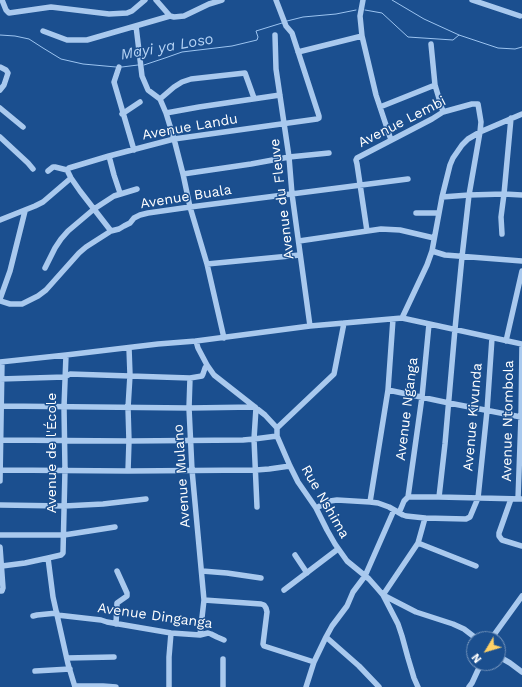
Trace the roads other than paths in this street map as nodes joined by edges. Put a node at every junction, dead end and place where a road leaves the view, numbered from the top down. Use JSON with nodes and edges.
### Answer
{"nodes":[{"id":1,"x":2,"y":0,"type":"edge"},
{"id":2,"x":145,"y":0,"type":"edge"},
{"id":3,"x":156,"y":0,"type":"edge"},
{"id":4,"x":222,"y":0,"type":"edge"},
{"id":5,"x":276,"y":0,"type":"edge"},
{"id":6,"x":363,"y":0,"type":"edge"},
{"id":7,"x":472,"y":0,"type":"edge"},
{"id":8,"x":207,"y":2,"type":"edge"},
{"id":9,"x":170,"y":16,"type":"junction"},
{"id":10,"x":520,"y":16,"type":"dead end"},
{"id":11,"x":136,"y":26,"type":"junction"},
{"id":12,"x":43,"y":32,"type":"dead end"},
{"id":13,"x":275,"y":35,"type":"dead end"},
{"id":14,"x":362,"y":36,"type":"junction"},
{"id":15,"x":431,"y":44,"type":"dead end"},
{"id":16,"x":298,"y":52,"type":"junction"},
{"id":17,"x":0,"y":67,"type":"edge"},
{"id":18,"x":119,"y":67,"type":"dead end"},
{"id":19,"x":435,"y":85,"type":"junction"},
{"id":20,"x":0,"y":90,"type":"edge"},
{"id":21,"x":280,"y":95,"type":"junction"},
{"id":22,"x":254,"y":98,"type":"junction"},
{"id":23,"x":160,"y":100,"type":"junction"},
{"id":24,"x":140,"y":102,"type":"dead end"},
{"id":25,"x":380,"y":107,"type":"junction"},
{"id":26,"x":0,"y":108,"type":"edge"},
{"id":27,"x":443,"y":112,"type":"junction"},
{"id":28,"x":166,"y":113,"type":"junction"},
{"id":29,"x":122,"y":114,"type":"junction"},
{"id":30,"x":522,"y":114,"type":"edge"},
{"id":31,"x":511,"y":118,"type":"junction"},
{"id":32,"x":285,"y":124,"type":"junction"},
{"id":33,"x":23,"y":127,"type":"dead end"},
{"id":34,"x":480,"y":132,"type":"junction"},
{"id":35,"x":0,"y":138,"type":"edge"},
{"id":36,"x":174,"y":140,"type":"junction"},
{"id":37,"x":391,"y":140,"type":"junction"},
{"id":38,"x":134,"y":150,"type":"junction"},
{"id":39,"x":329,"y":152,"type":"dead end"},
{"id":40,"x":109,"y":156,"type":"junction"},
{"id":41,"x":289,"y":157,"type":"junction"},
{"id":42,"x":33,"y":168,"type":"dead end"},
{"id":43,"x":68,"y":170,"type":"junction"},
{"id":44,"x":48,"y":171,"type":"dead end"},
{"id":45,"x":183,"y":174,"type":"junction"},
{"id":46,"x":71,"y":178,"type":"junction"},
{"id":47,"x":408,"y":179,"type":"dead end"},
{"id":48,"x":360,"y":185,"type":"junction"},
{"id":49,"x":137,"y":189,"type":"dead end"},
{"id":50,"x":120,"y":193,"type":"junction"},
{"id":51,"x":292,"y":194,"type":"junction"},
{"id":52,"x":470,"y":194,"type":"junction"},
{"id":53,"x":504,"y":194,"type":"junction"},
{"id":54,"x":522,"y":195,"type":"edge"},
{"id":55,"x":442,"y":197,"type":"junction"},
{"id":56,"x":190,"y":207,"type":"junction"},
{"id":57,"x":94,"y":209,"type":"junction"},
{"id":58,"x":25,"y":210,"type":"junction"},
{"id":59,"x":416,"y":213,"type":"dead end"},
{"id":60,"x":439,"y":213,"type":"junction"},
{"id":61,"x":0,"y":220,"type":"edge"},
{"id":62,"x":111,"y":231,"type":"junction"},
{"id":63,"x":367,"y":231,"type":"junction"},
{"id":64,"x":502,"y":234,"type":"dead end"},
{"id":65,"x":434,"y":238,"type":"junction"},
{"id":66,"x":299,"y":241,"type":"junction"},
{"id":67,"x":432,"y":251,"type":"junction"},
{"id":68,"x":300,"y":255,"type":"junction"},
{"id":69,"x":462,"y":257,"type":"junction"},
{"id":70,"x":522,"y":261,"type":"edge"},
{"id":71,"x":207,"y":264,"type":"junction"},
{"id":72,"x":46,"y":268,"type":"dead end"},
{"id":73,"x":522,"y":271,"type":"edge"},
{"id":74,"x":0,"y":300,"type":"edge"},
{"id":75,"x":402,"y":318,"type":"junction"},
{"id":76,"x":393,"y":319,"type":"junction"},
{"id":77,"x":344,"y":324,"type":"junction"},
{"id":78,"x":429,"y":324,"type":"junction"},
{"id":79,"x":310,"y":326,"type":"junction"},
{"id":80,"x":455,"y":329,"type":"junction"},
{"id":81,"x":224,"y":338,"type":"junction"},
{"id":82,"x":492,"y":338,"type":"junction"},
{"id":83,"x":196,"y":341,"type":"junction"},
{"id":84,"x":506,"y":341,"type":"junction"},
{"id":85,"x":522,"y":344,"type":"edge"},
{"id":86,"x":129,"y":348,"type":"junction"},
{"id":87,"x":66,"y":355,"type":"junction"},
{"id":88,"x":1,"y":362,"type":"edge"},
{"id":89,"x":207,"y":365,"type":"junction"},
{"id":90,"x":130,"y":375,"type":"junction"},
{"id":91,"x":65,"y":377,"type":"junction"},
{"id":92,"x":190,"y":378,"type":"junction"},
{"id":93,"x":1,"y":379,"type":"edge"},
{"id":94,"x":388,"y":390,"type":"junction"},
{"id":95,"x":422,"y":398,"type":"junction"},
{"id":96,"x":449,"y":403,"type":"junction"},
{"id":97,"x":1,"y":406,"type":"edge"},
{"id":98,"x":64,"y":407,"type":"junction"},
{"id":99,"x":256,"y":407,"type":"junction"},
{"id":100,"x":128,"y":408,"type":"junction"},
{"id":101,"x":190,"y":408,"type":"junction"},
{"id":102,"x":487,"y":411,"type":"junction"},
{"id":103,"x":521,"y":417,"type":"edge"},
{"id":104,"x":277,"y":428,"type":"junction"},
{"id":105,"x":277,"y":436,"type":"junction"},
{"id":106,"x":254,"y":439,"type":"junction"},
{"id":107,"x":0,"y":440,"type":"edge"},
{"id":108,"x":65,"y":440,"type":"junction"},
{"id":109,"x":191,"y":440,"type":"junction"},
{"id":110,"x":129,"y":441,"type":"junction"},
{"id":111,"x":290,"y":466,"type":"junction"},
{"id":112,"x":0,"y":470,"type":"edge"},
{"id":113,"x":65,"y":470,"type":"junction"},
{"id":114,"x":192,"y":470,"type":"junction"},
{"id":115,"x":256,"y":470,"type":"junction"},
{"id":116,"x":128,"y":471,"type":"junction"},
{"id":117,"x":0,"y":481,"type":"edge"},
{"id":118,"x":408,"y":497,"type":"junction"},
{"id":119,"x":439,"y":497,"type":"junction"},
{"id":120,"x":478,"y":498,"type":"junction"},
{"id":121,"x":146,"y":499,"type":"dead end"},
{"id":122,"x":511,"y":499,"type":"junction"},
{"id":123,"x":520,"y":499,"type":"edge"},
{"id":124,"x":370,"y":502,"type":"junction"},
{"id":125,"x":0,"y":505,"type":"edge"},
{"id":126,"x":64,"y":506,"type":"junction"},
{"id":127,"x":258,"y":507,"type":"dead end"},
{"id":128,"x":316,"y":508,"type":"junction"},
{"id":129,"x":397,"y":512,"type":"junction"},
{"id":130,"x":425,"y":518,"type":"junction"},
{"id":131,"x":116,"y":526,"type":"dead end"},
{"id":132,"x":0,"y":534,"type":"edge"},
{"id":133,"x":64,"y":535,"type":"junction"},
{"id":134,"x":418,"y":542,"type":"junction"},
{"id":135,"x":522,"y":546,"type":"edge"},
{"id":136,"x":0,"y":547,"type":"edge"},
{"id":137,"x":338,"y":548,"type":"junction"},
{"id":138,"x":295,"y":555,"type":"dead end"},
{"id":139,"x":48,"y":558,"type":"junction"},
{"id":140,"x":2,"y":566,"type":"junction"},
{"id":141,"x":476,"y":566,"type":"dead end"},
{"id":142,"x":118,"y":571,"type":"dead end"},
{"id":143,"x":202,"y":571,"type":"junction"},
{"id":144,"x":307,"y":573,"type":"junction"},
{"id":145,"x":365,"y":576,"type":"junction"},
{"id":146,"x":261,"y":578,"type":"dead end"},
{"id":147,"x":1,"y":590,"type":"edge"},
{"id":148,"x":284,"y":590,"type":"dead end"},
{"id":149,"x":383,"y":596,"type":"junction"},
{"id":150,"x":522,"y":596,"type":"edge"},
{"id":151,"x":204,"y":600,"type":"junction"},
{"id":152,"x":57,"y":614,"type":"junction"},
{"id":153,"x":33,"y":616,"type":"dead end"},
{"id":154,"x":116,"y":624,"type":"junction"},
{"id":155,"x":467,"y":631,"type":"edge"},
{"id":156,"x":497,"y":631,"type":"edge"},
{"id":157,"x":171,"y":633,"type":"junction"},
{"id":158,"x":200,"y":635,"type":"junction"},
{"id":159,"x":326,"y":636,"type":"junction"},
{"id":160,"x":224,"y":640,"type":"dead end"},
{"id":161,"x":114,"y":657,"type":"dead end"},
{"id":162,"x":67,"y":658,"type":"junction"},
{"id":163,"x":223,"y":659,"type":"dead end"},
{"id":164,"x":506,"y":661,"type":"edge"},
{"id":165,"x":314,"y":662,"type":"junction"},
{"id":166,"x":35,"y":670,"type":"dead end"},
{"id":167,"x":70,"y":670,"type":"junction"},
{"id":168,"x":478,"y":671,"type":"edge"},
{"id":169,"x":522,"y":672,"type":"edge"},
{"id":170,"x":75,"y":687,"type":"edge"},
{"id":171,"x":116,"y":687,"type":"edge"},
{"id":172,"x":169,"y":687,"type":"edge"},
{"id":173,"x":223,"y":687,"type":"edge"},
{"id":174,"x":306,"y":687,"type":"edge"},
{"id":175,"x":379,"y":687,"type":"edge"},
{"id":176,"x":418,"y":687,"type":"edge"},
{"id":177,"x":469,"y":687,"type":"edge"}],
"edges":[{"from":1,"to":2,"type":"street"},
{"from":3,"to":9,"type":"street"},
{"from":4,"to":8,"type":"street"},
{"from":5,"to":16,"type":"street"},
{"from":6,"to":14,"type":"street"},
{"from":7,"to":10,"type":"street"},
{"from":8,"to":9,"type":"street"},
{"from":9,"to":11,"type":"street"},
{"from":11,"to":12,"type":"street"},
{"from":11,"to":23,"type":"street"},
{"from":13,"to":21,"type":"street","name":"Avenue du Fleuve"},
{"from":14,"to":16,"type":"street"},
{"from":14,"to":25,"type":"street"},
{"from":15,"to":19,"type":"street"},
{"from":16,"to":32,"type":"street","name":"Avenue Landu"},
{"from":17,"to":20,"type":"street"},
{"from":18,"to":29,"type":"street"},
{"from":19,"to":25,"type":"street"},
{"from":19,"to":27,"type":"street"},
{"from":21,"to":22,"type":"street","name":"Avenue Landu"},
{"from":21,"to":32,"type":"street","name":"Avenue du Fleuve"},
{"from":22,"to":23,"type":"street"},
{"from":22,"to":28,"type":"street","name":"Avenue Landu"},
{"from":23,"to":28,"type":"street"},
{"from":24,"to":29,"type":"street"},
{"from":25,"to":37,"type":"street"},
{"from":26,"to":33,"type":"street"},
{"from":27,"to":34,"type":"street","name":"Avenue Lembi"},
{"from":27,"to":37,"type":"street","name":"Avenue Lembi"},
{"from":28,"to":36,"type":"street"},
{"from":29,"to":38,"type":"street"},
{"from":30,"to":31,"type":"street"},
{"from":31,"to":34,"type":"street"},
{"from":31,"to":53,"type":"street"},
{"from":32,"to":36,"type":"street","name":"Avenue Landu"},
{"from":32,"to":41,"type":"street","name":"Avenue du Fleuve"},
{"from":34,"to":52,"type":"street"},
{"from":34,"to":55,"type":"street"},
{"from":35,"to":42,"type":"street"},
{"from":36,"to":38,"type":"street","name":"Avenue Landu"},
{"from":36,"to":45,"type":"street"},
{"from":37,"to":48,"type":"street","name":"Avenue Lembi"},
{"from":38,"to":40,"type":"street","name":"Avenue Landu"},
{"from":39,"to":41,"type":"street"},
{"from":40,"to":43,"type":"street","name":"Avenue Landu"},
{"from":40,"to":50,"type":"street"},
{"from":41,"to":45,"type":"street"},
{"from":41,"to":51,"type":"street","name":"Avenue du Fleuve"},
{"from":43,"to":44,"type":"street"},
{"from":43,"to":46,"type":"street"},
{"from":45,"to":56,"type":"street"},
{"from":46,"to":57,"type":"street"},
{"from":46,"to":58,"type":"street"},
{"from":47,"to":48,"type":"street","name":"Avenue Buala"},
{"from":48,"to":51,"type":"street","name":"Avenue Buala"},
{"from":48,"to":63,"type":"street","name":"Avenue Lembi"},
{"from":49,"to":50,"type":"street"},
{"from":50,"to":57,"type":"street"},
{"from":51,"to":56,"type":"street","name":"Avenue Buala"},
{"from":51,"to":66,"type":"street","name":"Avenue du Fleuve"},
{"from":52,"to":53,"type":"street"},
{"from":52,"to":55,"type":"street"},
{"from":52,"to":69,"type":"street"},
{"from":53,"to":54,"type":"street"},
{"from":53,"to":64,"type":"street"},
{"from":55,"to":60,"type":"street"},
{"from":56,"to":62,"type":"street","name":"Avenue Buala"},
{"from":56,"to":71,"type":"street"},
{"from":57,"to":62,"type":"street"},
{"from":57,"to":72,"type":"street"},
{"from":58,"to":61,"type":"street"},
{"from":58,"to":74,"type":"street"},
{"from":59,"to":60,"type":"street"},
{"from":60,"to":65,"type":"street"},
{"from":62,"to":74,"type":"street","name":"Avenue Buala"},
{"from":63,"to":65,"type":"street"},
{"from":63,"to":66,"type":"street"},
{"from":65,"to":67,"type":"street"},
{"from":66,"to":68,"type":"street","name":"Avenue du Fleuve"},
{"from":67,"to":69,"type":"street"},
{"from":67,"to":75,"type":"street"},
{"from":68,"to":71,"type":"street"},
{"from":68,"to":79,"type":"street","name":"Avenue du Fleuve"},
{"from":69,"to":70,"type":"street"},
{"from":69,"to":80,"type":"street"},
{"from":71,"to":81,"type":"street"},
{"from":73,"to":84,"type":"street"},
{"from":75,"to":76,"type":"street"},
{"from":75,"to":78,"type":"street"},
{"from":76,"to":77,"type":"street"},
{"from":76,"to":94,"type":"street"},
{"from":77,"to":79,"type":"street"},
{"from":77,"to":104,"type":"street"},
{"from":78,"to":80,"type":"street"},
{"from":78,"to":95,"type":"street","name":"Avenue Nganga"},
{"from":79,"to":81,"type":"street"},
{"from":80,"to":82,"type":"street"},
{"from":80,"to":96,"type":"street"},
{"from":81,"to":83,"type":"street"},
{"from":82,"to":84,"type":"street"},
{"from":82,"to":102,"type":"street","name":"Avenue Kivunda"},
{"from":83,"to":86,"type":"street"},
{"from":83,"to":89,"type":"street"},
{"from":84,"to":85,"type":"street"},
{"from":85,"to":103,"type":"street","name":"Avenue Ntombola"},
{"from":86,"to":87,"type":"street"},
{"from":86,"to":90,"type":"street"},
{"from":87,"to":88,"type":"street"},
{"from":87,"to":91,"type":"street","name":"Avenue de l'École"},
{"from":88,"to":93,"type":"street"},
{"from":89,"to":92,"type":"street"},
{"from":89,"to":99,"type":"street"},
{"from":90,"to":91,"type":"street"},
{"from":90,"to":92,"type":"street"},
{"from":90,"to":100,"type":"street"},
{"from":91,"to":93,"type":"street"},
{"from":91,"to":98,"type":"street","name":"Avenue de l'École"},
{"from":92,"to":101,"type":"street","name":"Avenue Mulano"},
{"from":93,"to":97,"type":"street"},
{"from":94,"to":95,"type":"street"},
{"from":94,"to":124,"type":"street"},
{"from":95,"to":96,"type":"street"},
{"from":95,"to":118,"type":"street","name":"Avenue Nganga"},
{"from":96,"to":102,"type":"street"},
{"from":96,"to":119,"type":"street"},
{"from":97,"to":98,"type":"street"},
{"from":97,"to":107,"type":"street"},
{"from":98,"to":100,"type":"street"},
{"from":98,"to":108,"type":"street","name":"Avenue de l'École"},
{"from":99,"to":101,"type":"street"},
{"from":99,"to":104,"type":"street"},
{"from":99,"to":106,"type":"street"},
{"from":100,"to":101,"type":"street"},
{"from":100,"to":110,"type":"street"},
{"from":101,"to":109,"type":"street","name":"Avenue Mulano"},
{"from":102,"to":103,"type":"street"},
{"from":102,"to":120,"type":"street","name":"Avenue Kivunda"},
{"from":103,"to":123,"type":"street","name":"Avenue Ntombola"},
{"from":104,"to":105,"type":"street","name":"Rue Nshima"},
{"from":105,"to":106,"type":"street"},
{"from":105,"to":111,"type":"street","name":"Rue Nshima"},
{"from":106,"to":109,"type":"street"},
{"from":106,"to":115,"type":"street"},
{"from":107,"to":108,"type":"street"},
{"from":107,"to":112,"type":"street"},
{"from":108,"to":110,"type":"street"},
{"from":108,"to":113,"type":"street","name":"Avenue de l'École"},
{"from":109,"to":110,"type":"street"},
{"from":109,"to":114,"type":"street","name":"Avenue Mulano"},
{"from":110,"to":116,"type":"street"},
{"from":111,"to":115,"type":"street"},
{"from":111,"to":128,"type":"street","name":"Rue Nshima"},
{"from":112,"to":113,"type":"street"},
{"from":112,"to":117,"type":"street"},
{"from":113,"to":116,"type":"street"},
{"from":113,"to":126,"type":"street","name":"Avenue de l'École"},
{"from":114,"to":115,"type":"street"},
{"from":114,"to":116,"type":"street"},
{"from":114,"to":143,"type":"street","name":"Avenue Mulano"},
{"from":115,"to":127,"type":"street"},
{"from":118,"to":119,"type":"street"},
{"from":118,"to":129,"type":"street"},
{"from":119,"to":120,"type":"street"},
{"from":120,"to":122,"type":"street"},
{"from":120,"to":130,"type":"street","name":"Avenue Kivunda"},
{"from":121,"to":126,"type":"street"},
{"from":122,"to":123,"type":"street"},
{"from":122,"to":135,"type":"street"},
{"from":124,"to":128,"type":"street"},
{"from":124,"to":129,"type":"street"},
{"from":125,"to":126,"type":"street"},
{"from":126,"to":133,"type":"street","name":"Avenue de l'École"},
{"from":128,"to":137,"type":"street","name":"Rue Nshima"},
{"from":129,"to":130,"type":"street"},
{"from":129,"to":145,"type":"street"},
{"from":130,"to":134,"type":"street"},
{"from":131,"to":133,"type":"street"},
{"from":132,"to":133,"type":"street"},
{"from":133,"to":139,"type":"street","name":"Avenue de l'École"},
{"from":134,"to":141,"type":"street"},
{"from":134,"to":149,"type":"street"},
{"from":136,"to":140,"type":"street"},
{"from":137,"to":144,"type":"street"},
{"from":137,"to":145,"type":"street","name":"Rue Nshima"},
{"from":138,"to":144,"type":"street"},
{"from":139,"to":140,"type":"street"},
{"from":139,"to":152,"type":"street"},
{"from":140,"to":147,"type":"street"},
{"from":142,"to":154,"type":"street"},
{"from":143,"to":146,"type":"street"},
{"from":143,"to":151,"type":"street","name":"Avenue Mulano"},
{"from":144,"to":148,"type":"street"},
{"from":145,"to":149,"type":"street","name":"Rue Nshima"},
{"from":145,"to":159,"type":"street"},
{"from":149,"to":155,"type":"street"},
{"from":149,"to":176,"type":"street","name":"Rue Nshima"},
{"from":150,"to":156,"type":"street"},
{"from":151,"to":158,"type":"street","name":"Avenue Mulano"},
{"from":151,"to":165,"type":"street"},
{"from":152,"to":153,"type":"street","name":"Avenue Dinganga"},
{"from":152,"to":154,"type":"street","name":"Avenue Dinganga"},
{"from":152,"to":162,"type":"street"},
{"from":154,"to":157,"type":"street","name":"Avenue Dinganga"},
{"from":157,"to":158,"type":"street","name":"Avenue Dinganga"},
{"from":157,"to":172,"type":"street"},
{"from":158,"to":160,"type":"street","name":"Avenue Dinganga"},
{"from":159,"to":165,"type":"street"},
{"from":159,"to":175,"type":"street"},
{"from":161,"to":162,"type":"street"},
{"from":162,"to":167,"type":"street"},
{"from":163,"to":173,"type":"street"},
{"from":164,"to":169,"type":"street"},
{"from":165,"to":174,"type":"street"},
{"from":166,"to":167,"type":"street"},
{"from":167,"to":170,"type":"street"},
{"from":168,"to":177,"type":"street"},
{"from":170,"to":171,"type":"street"}]}
